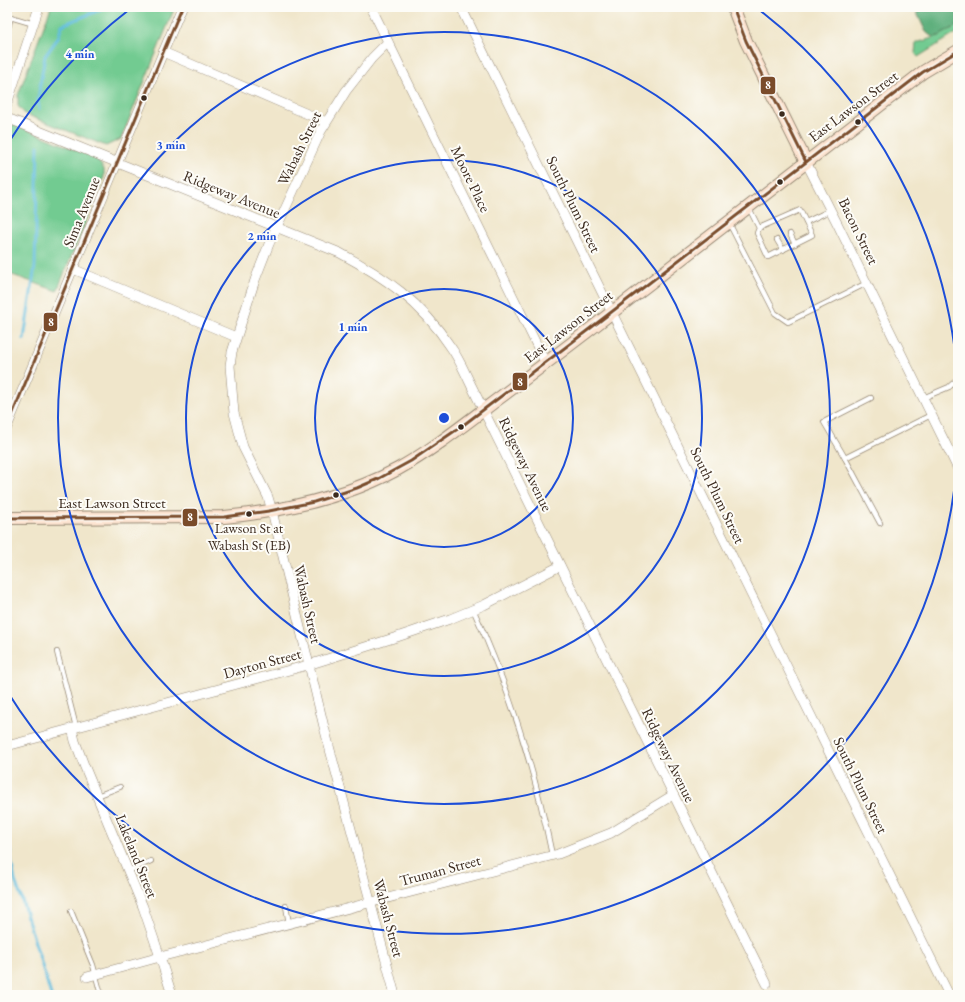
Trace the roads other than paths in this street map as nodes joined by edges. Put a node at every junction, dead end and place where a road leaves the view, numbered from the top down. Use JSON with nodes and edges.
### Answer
{"nodes":[{"id":1,"x":39,"y":7,"type":"edge"},
{"id":2,"x":182,"y":7,"type":"edge"},
{"id":3,"x":371,"y":7,"type":"edge"},
{"id":4,"x":461,"y":7,"type":"edge"},
{"id":5,"x":733,"y":7,"type":"edge"},
{"id":6,"x":9,"y":16,"type":"edge"},
{"id":7,"x":34,"y":24,"type":"junction"},
{"id":8,"x":7,"y":31,"type":"edge"},
{"id":9,"x":388,"y":42,"type":"junction"},
{"id":10,"x":958,"y":51,"type":"edge"},
{"id":11,"x":163,"y":52,"type":"junction"},
{"id":12,"x":7,"y":104,"type":"edge"},
{"id":13,"x":7,"y":118,"type":"edge"},
{"id":14,"x":326,"y":122,"type":"junction"},
{"id":15,"x":118,"y":162,"type":"junction"},
{"id":16,"x":806,"y":162,"type":"junction"},
{"id":17,"x":748,"y":207,"type":"junction"},
{"id":18,"x":830,"y":210,"type":"junction"},
{"id":19,"x":728,"y":222,"type":"junction"},
{"id":20,"x":806,"y":222,"type":"junction"},
{"id":21,"x":769,"y":224,"type":"junction"},
{"id":22,"x":277,"y":227,"type":"junction"},
{"id":23,"x":759,"y":228,"type":"junction"},
{"id":24,"x":772,"y":229,"type":"dead end"},
{"id":25,"x":790,"y":234,"type":"dead end"},
{"id":26,"x":777,"y":240,"type":"dead end"},
{"id":27,"x":795,"y":244,"type":"junction"},
{"id":28,"x":782,"y":250,"type":"junction"},
{"id":29,"x":73,"y":269,"type":"junction"},
{"id":30,"x":867,"y":283,"type":"junction"},
{"id":31,"x":612,"y":312,"type":"junction"},
{"id":32,"x":236,"y":337,"type":"junction"},
{"id":33,"x":546,"y":364,"type":"junction"},
{"id":34,"x":958,"y":379,"type":"edge"},
{"id":35,"x":871,"y":398,"type":"dead end"},
{"id":36,"x":924,"y":398,"type":"junction"},
{"id":37,"x":484,"y":410,"type":"junction"},
{"id":38,"x":931,"y":415,"type":"junction"},
{"id":39,"x":7,"y":427,"type":"edge"},
{"id":40,"x":845,"y":458,"type":"junction"},
{"id":41,"x":958,"y":469,"type":"edge"},
{"id":42,"x":272,"y":511,"type":"junction"},
{"id":43,"x":7,"y":518,"type":"edge"},
{"id":44,"x":880,"y":523,"type":"dead end"},
{"id":45,"x":560,"y":566,"type":"junction"},
{"id":46,"x":473,"y":609,"type":"junction"},
{"id":47,"x":57,"y":652,"type":"dead end"},
{"id":48,"x":308,"y":665,"type":"junction"},
{"id":49,"x":74,"y":728,"type":"junction"},
{"id":50,"x":7,"y":746,"type":"edge"},
{"id":51,"x":120,"y":786,"type":"dead end"},
{"id":52,"x":673,"y":795,"type":"junction"},
{"id":53,"x":97,"y":796,"type":"junction"},
{"id":54,"x":552,"y":855,"type":"junction"},
{"id":55,"x":151,"y":861,"type":"dead end"},
{"id":56,"x":128,"y":871,"type":"junction"},
{"id":57,"x":371,"y":902,"type":"junction"},
{"id":58,"x":286,"y":906,"type":"dead end"},
{"id":59,"x":71,"y":911,"type":"dead end"},
{"id":60,"x":290,"y":924,"type":"junction"},
{"id":61,"x":160,"y":957,"type":"junction"},
{"id":62,"x":92,"y":976,"type":"junction"},
{"id":63,"x":767,"y":984,"type":"dead end"},
{"id":64,"x":101,"y":995,"type":"edge"},
{"id":65,"x":172,"y":995,"type":"edge"},
{"id":66,"x":395,"y":995,"type":"edge"},
{"id":67,"x":949,"y":995,"type":"edge"}],
"edges":[{"from":1,"to":7,"type":"street"},
{"from":2,"to":11,"type":"street","name":"Sima Avenue"},
{"from":3,"to":9,"type":"street","name":"Moore Place"},
{"from":4,"to":31,"type":"street","name":"South Plum Street"},
{"from":5,"to":16,"type":"street","name":"Bacon Street"},
{"from":6,"to":7,"type":"lane"},
{"from":6,"to":8,"type":"lane"},
{"from":7,"to":12,"type":"street"},
{"from":9,"to":14,"type":"street","name":"Wabash Street"},
{"from":9,"to":33,"type":"street","name":"Moore Place"},
{"from":10,"to":16,"type":"street","name":"East Lawson Street"},
{"from":11,"to":14,"type":"street"},
{"from":11,"to":15,"type":"street","name":"Sima Avenue"},
{"from":13,"to":15,"type":"street","name":"Ridgeway Avenue"},
{"from":14,"to":22,"type":"street","name":"Wabash Street"},
{"from":15,"to":22,"type":"street","name":"Ridgeway Avenue"},
{"from":15,"to":29,"type":"street","name":"Sima Avenue"},
{"from":16,"to":17,"type":"street","name":"East Lawson Street"},
{"from":16,"to":18,"type":"street","name":"Bacon Street"},
{"from":17,"to":19,"type":"street","name":"East Lawson Street"},
{"from":17,"to":23,"type":"lane"},
{"from":18,"to":20,"type":"lane"},
{"from":18,"to":30,"type":"street","name":"Bacon Street"},
{"from":19,"to":30,"type":"lane"},
{"from":19,"to":31,"type":"street","name":"East Lawson Street"},
{"from":20,"to":21,"type":"lane"},
{"from":20,"to":27,"type":"lane"},
{"from":21,"to":23,"type":"lane"},
{"from":21,"to":24,"type":"lane"},
{"from":22,"to":32,"type":"street","name":"Wabash Street"},
{"from":22,"to":37,"type":"street","name":"Ridgeway Avenue"},
{"from":23,"to":28,"type":"lane"},
{"from":25,"to":27,"type":"lane"},
{"from":26,"to":28,"type":"lane"},
{"from":27,"to":28,"type":"lane"},
{"from":29,"to":32,"type":"street"},
{"from":29,"to":39,"type":"street","name":"Sima Avenue"},
{"from":30,"to":36,"type":"street","name":"Bacon Street"},
{"from":31,"to":33,"type":"street","name":"East Lawson Street"},
{"from":31,"to":67,"type":"street","name":"South Plum Street"},
{"from":32,"to":42,"type":"street","name":"Wabash Street"},
{"from":33,"to":37,"type":"street","name":"East Lawson Street"},
{"from":34,"to":36,"type":"lane"},
{"from":35,"to":40,"type":"lane"},
{"from":36,"to":38,"type":"street","name":"Bacon Street"},
{"from":37,"to":42,"type":"street","name":"East Lawson Street"},
{"from":37,"to":45,"type":"street","name":"Ridgeway Avenue"},
{"from":38,"to":40,"type":"lane"},
{"from":38,"to":41,"type":"street","name":"Bacon Street"},
{"from":40,"to":44,"type":"lane"},
{"from":42,"to":43,"type":"street","name":"East Lawson Street"},
{"from":42,"to":48,"type":"street","name":"Wabash Street"},
{"from":45,"to":46,"type":"street","name":"Dayton Street"},
{"from":45,"to":52,"type":"street","name":"Ridgeway Avenue"},
{"from":46,"to":48,"type":"street","name":"Dayton Street"},
{"from":46,"to":54,"type":"lane"},
{"from":47,"to":49,"type":"lane"},
{"from":48,"to":49,"type":"street","name":"Dayton Street"},
{"from":48,"to":57,"type":"street","name":"Wabash Street"},
{"from":49,"to":50,"type":"street","name":"Dayton Street"},
{"from":49,"to":53,"type":"street","name":"Lakeland Street"},
{"from":51,"to":53,"type":"lane"},
{"from":52,"to":54,"type":"street","name":"Truman Street"},
{"from":52,"to":63,"type":"street","name":"Ridgeway Avenue"},
{"from":53,"to":56,"type":"street","name":"Lakeland Street"},
{"from":54,"to":57,"type":"street","name":"Truman Street"},
{"from":55,"to":56,"type":"lane"},
{"from":56,"to":61,"type":"street","name":"Lakeland Street"},
{"from":57,"to":60,"type":"street","name":"Truman Street"},
{"from":57,"to":66,"type":"street","name":"Wabash Street"},
{"from":58,"to":60,"type":"lane"},
{"from":59,"to":62,"type":"lane"},
{"from":60,"to":61,"type":"street","name":"Truman Street"},
{"from":61,"to":62,"type":"street","name":"Truman Street"},
{"from":61,"to":65,"type":"street","name":"Lakeland Street"},
{"from":62,"to":64,"type":"lane"}]}
